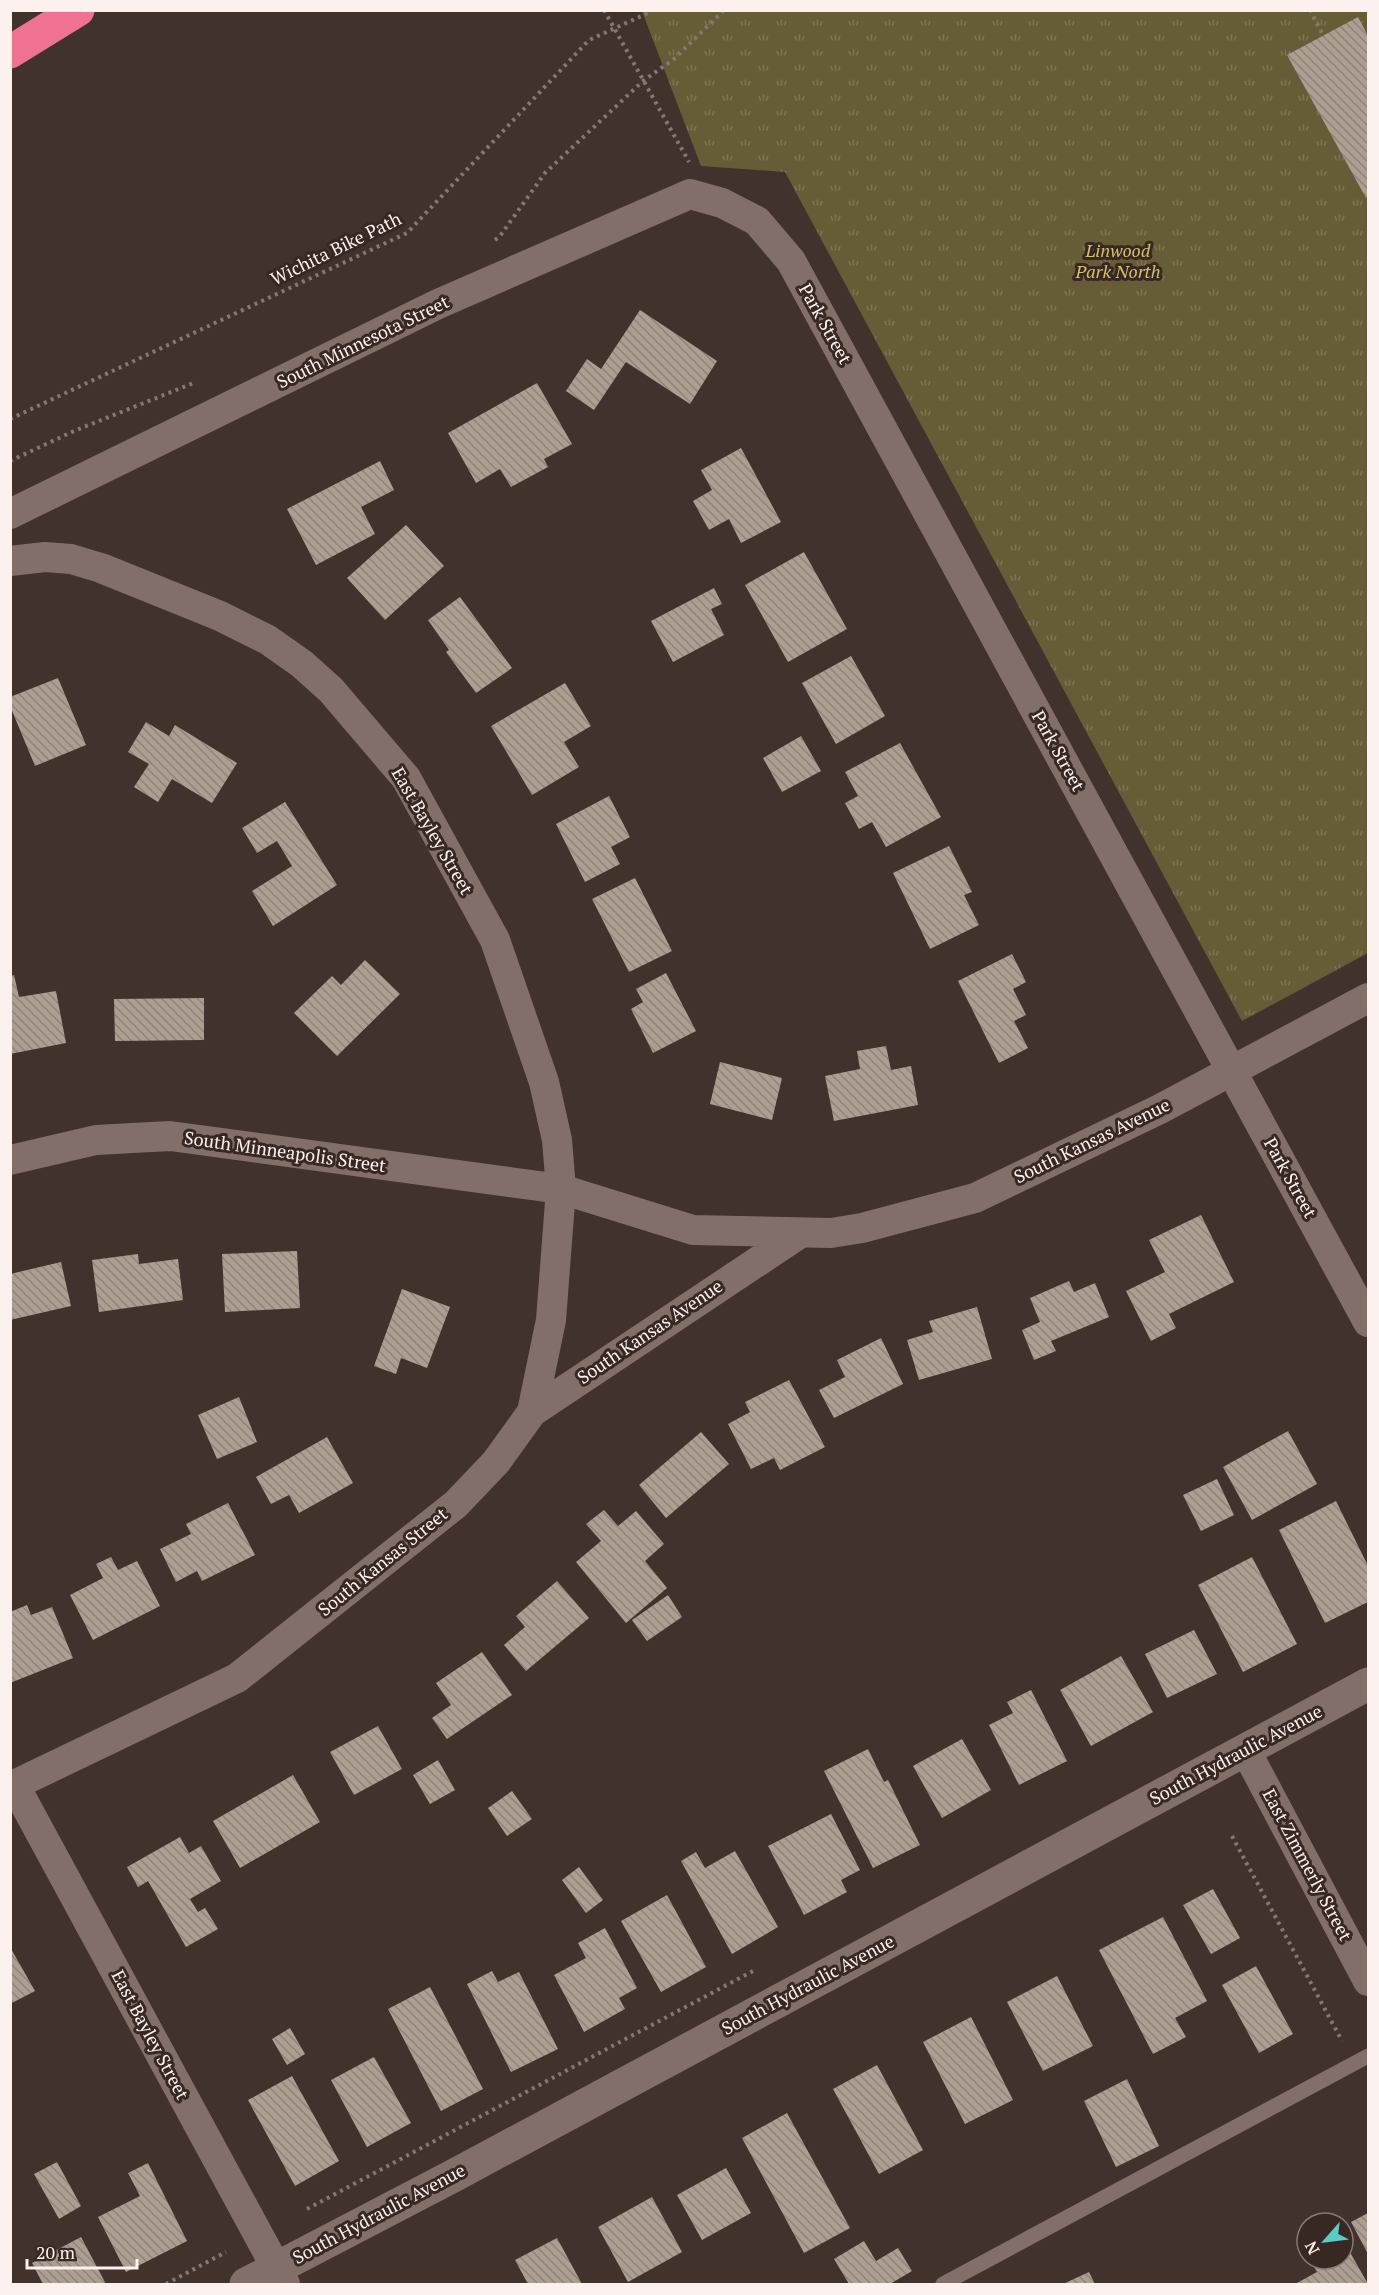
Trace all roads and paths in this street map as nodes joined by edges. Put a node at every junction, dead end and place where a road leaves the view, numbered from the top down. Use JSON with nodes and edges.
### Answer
{"nodes":[{"id":1,"x":56,"y":10,"type":"edge"},
{"id":2,"x":78,"y":10,"type":"edge"},
{"id":3,"x":604,"y":10,"type":"edge"},
{"id":4,"x":649,"y":10,"type":"edge"},
{"id":5,"x":724,"y":10,"type":"edge"},
{"id":6,"x":1310,"y":10,"type":"edge"},
{"id":7,"x":614,"y":28,"type":"junction"},
{"id":8,"x":1322,"y":33,"type":"dead end"},
{"id":9,"x":10,"y":34,"type":"edge"},
{"id":10,"x":10,"y":52,"type":"edge"},
{"id":11,"x":643,"y":81,"type":"junction"},
{"id":12,"x":716,"y":201,"type":"junction"},
{"id":13,"x":491,"y":242,"type":"dead end"},
{"id":14,"x":196,"y":382,"type":"dead end"},
{"id":15,"x":10,"y":419,"type":"edge"},
{"id":16,"x":10,"y":461,"type":"edge"},
{"id":17,"x":10,"y":514,"type":"edge"},
{"id":18,"x":10,"y":561,"type":"edge"},
{"id":19,"x":1368,"y":998,"type":"edge"},
{"id":20,"x":1232,"y":1070,"type":"junction"},
{"id":21,"x":10,"y":1160,"type":"edge"},
{"id":22,"x":561,"y":1189,"type":"junction"},
{"id":23,"x":799,"y":1234,"type":"junction"},
{"id":24,"x":1368,"y":1322,"type":"edge"},
{"id":25,"x":532,"y":1412,"type":"junction"},
{"id":26,"x":1368,"y":1684,"type":"edge"},
{"id":27,"x":1245,"y":1749,"type":"junction"},
{"id":28,"x":13,"y":1786,"type":"edge"},
{"id":29,"x":1232,"y":1836,"type":"dead end"},
{"id":30,"x":1368,"y":1981,"type":"edge"},
{"id":31,"x":1362,"y":2060,"type":"edge"},
{"id":32,"x":281,"y":2276,"type":"edge"},
{"id":33,"x":246,"y":2284,"type":"edge"},
{"id":34,"x":943,"y":2284,"type":"edge"}],
"edges":[{"from":1,"to":9,"type":"highway"},
{"from":2,"to":10,"type":"highway"},
{"from":3,"to":7,"type":"path"},
{"from":4,"to":7,"type":"path","name":"Wichita Bike Path"},
{"from":5,"to":11,"type":"path"},
{"from":6,"to":8,"type":"path"},
{"from":7,"to":11,"type":"path"},
{"from":7,"to":15,"type":"path","name":"Wichita Bike Path"},
{"from":11,"to":12,"type":"path"},
{"from":11,"to":13,"type":"path"},
{"from":12,"to":17,"type":"street","name":"South Minnesota Street"},
{"from":12,"to":20,"type":"street","name":"Park Street"},
{"from":14,"to":16,"type":"path"},
{"from":18,"to":22,"type":"street","name":"East Bayley Street"},
{"from":19,"to":20,"type":"street","name":"South Kansas Avenue"},
{"from":20,"to":23,"type":"street","name":"South Kansas Avenue"},
{"from":20,"to":24,"type":"street","name":"Park Street"},
{"from":21,"to":22,"type":"street","name":"South Minneapolis Street"},
{"from":22,"to":23,"type":"street","name":"South Kansas Avenue"},
{"from":22,"to":25,"type":"street","name":"South Kansas Street"},
{"from":23,"to":25,"type":"street","name":"South Kansas Avenue"},
{"from":25,"to":28,"type":"street","name":"South Kansas Street"},
{"from":26,"to":27,"type":"street","name":"South Hydraulic Avenue"},
{"from":27,"to":30,"type":"street","name":"East Zimmerly Street"},
{"from":27,"to":32,"type":"street","name":"South Hydraulic Avenue"},
{"from":28,"to":32,"type":"street","name":"East Bayley Street"},
{"from":29,"to":31,"type":"path"},
{"from":31,"to":34,"type":"lane"},
{"from":32,"to":33,"type":"street","name":"South Hydraulic Avenue"}]}
